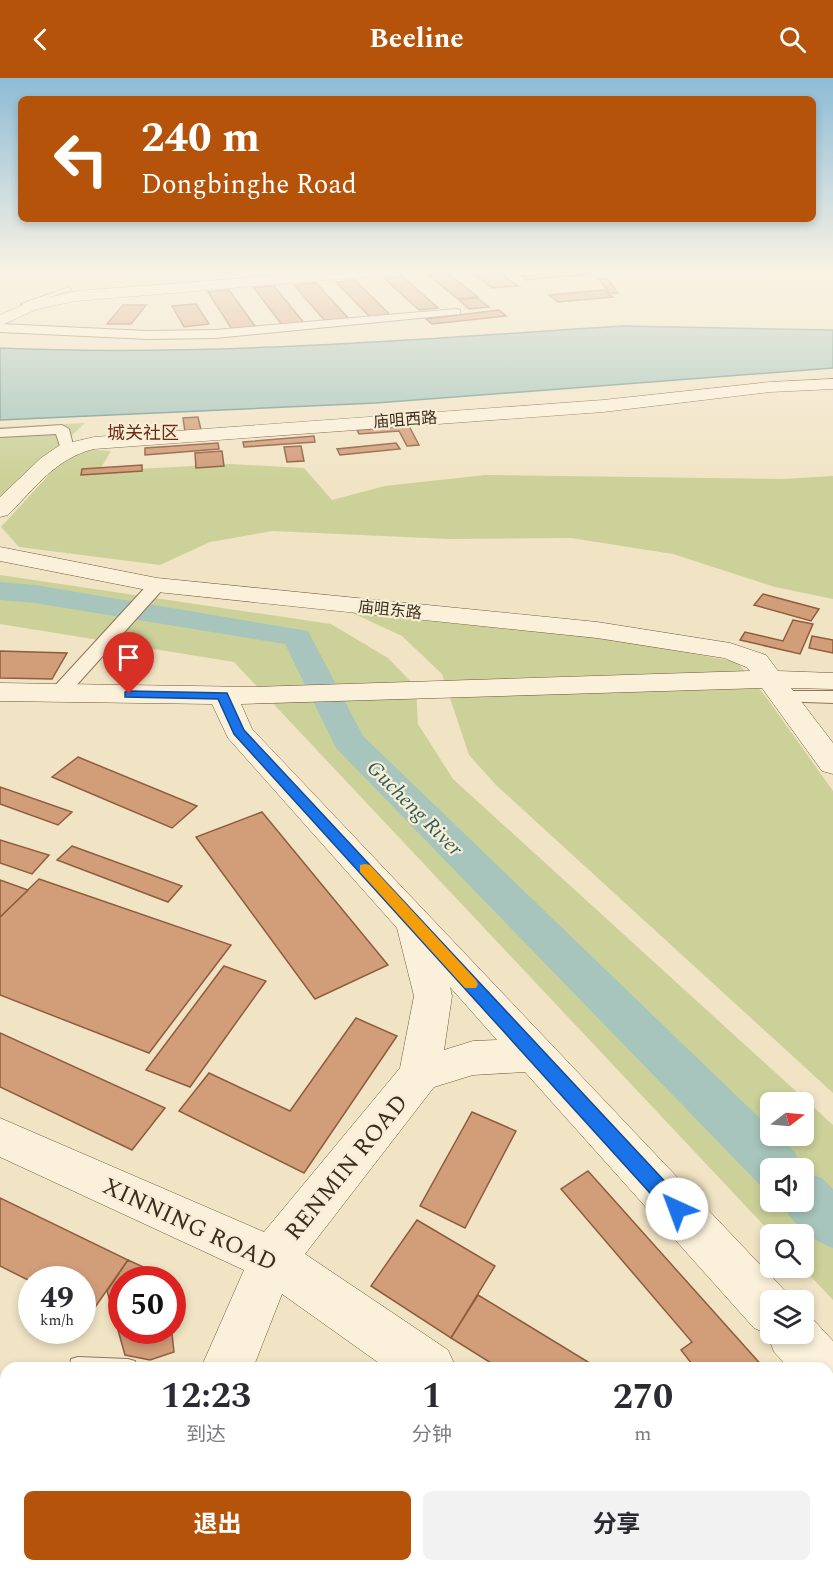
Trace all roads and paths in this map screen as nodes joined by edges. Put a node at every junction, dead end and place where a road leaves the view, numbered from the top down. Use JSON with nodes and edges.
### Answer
{"nodes":[{"id":1,"x":833,"y":384,"type":"edge"},
{"id":2,"x":0,"y":433,"type":"edge"},
{"id":3,"x":67,"y":449,"type":"junction"},
{"id":4,"x":0,"y":510,"type":"edge"},
{"id":5,"x":2,"y":556,"type":"edge"},
{"id":6,"x":152,"y":591,"type":"junction"},
{"id":7,"x":833,"y":681,"type":"edge"},
{"id":8,"x":778,"y":688,"type":"junction"},
{"id":9,"x":0,"y":692,"type":"edge"},
{"id":10,"x":58,"y":693,"type":"junction"},
{"id":11,"x":238,"y":696,"type":"junction"},
{"id":12,"x":833,"y":697,"type":"edge"},
{"id":13,"x":833,"y":764,"type":"edge"},
{"id":14,"x":413,"y":922,"type":"junction"},
{"id":15,"x":536,"y":1055,"type":"junction"},
{"id":16,"x":420,"y":1074,"type":"junction"},
{"id":17,"x":0,"y":1137,"type":"edge"},
{"id":18,"x":272,"y":1259,"type":"junction"},
{"id":19,"x":760,"y":1299,"type":"edge"},
{"id":20,"x":801,"y":1344,"type":"edge"},
{"id":21,"x":229,"y":1362,"type":"edge"},
{"id":22,"x":421,"y":1362,"type":"edge"},
{"id":23,"x":818,"y":1362,"type":"edge"}],
"edges":[{"from":1,"to":3,"type":"street","name":"庙咀西路"},
{"from":2,"to":3,"type":"street"},
{"from":3,"to":4,"type":"street","name":"庙咀西路"},
{"from":5,"to":6,"type":"street","name":"庙咀东路"},
{"from":6,"to":8,"type":"street","name":"庙咀东路"},
{"from":6,"to":10,"type":"street"},
{"from":7,"to":8,"type":"street"},
{"from":8,"to":11,"type":"street"},
{"from":8,"to":12,"type":"street"},
{"from":8,"to":13,"type":"street","name":"庙咀东路"},
{"from":9,"to":10,"type":"street"},
{"from":10,"to":11,"type":"street"},
{"from":11,"to":14,"type":"street"},
{"from":14,"to":15,"type":"street"},
{"from":14,"to":16,"type":"street"},
{"from":15,"to":16,"type":"street"},
{"from":15,"to":19,"type":"street"},
{"from":16,"to":18,"type":"street","name":"RENMIN ROAD"},
{"from":17,"to":18,"type":"street","name":"XINNING ROAD"},
{"from":18,"to":21,"type":"street","name":"RENMIN ROAD"},
{"from":18,"to":22,"type":"street","name":"XINNING ROAD"},
{"from":20,"to":23,"type":"street"}]}
